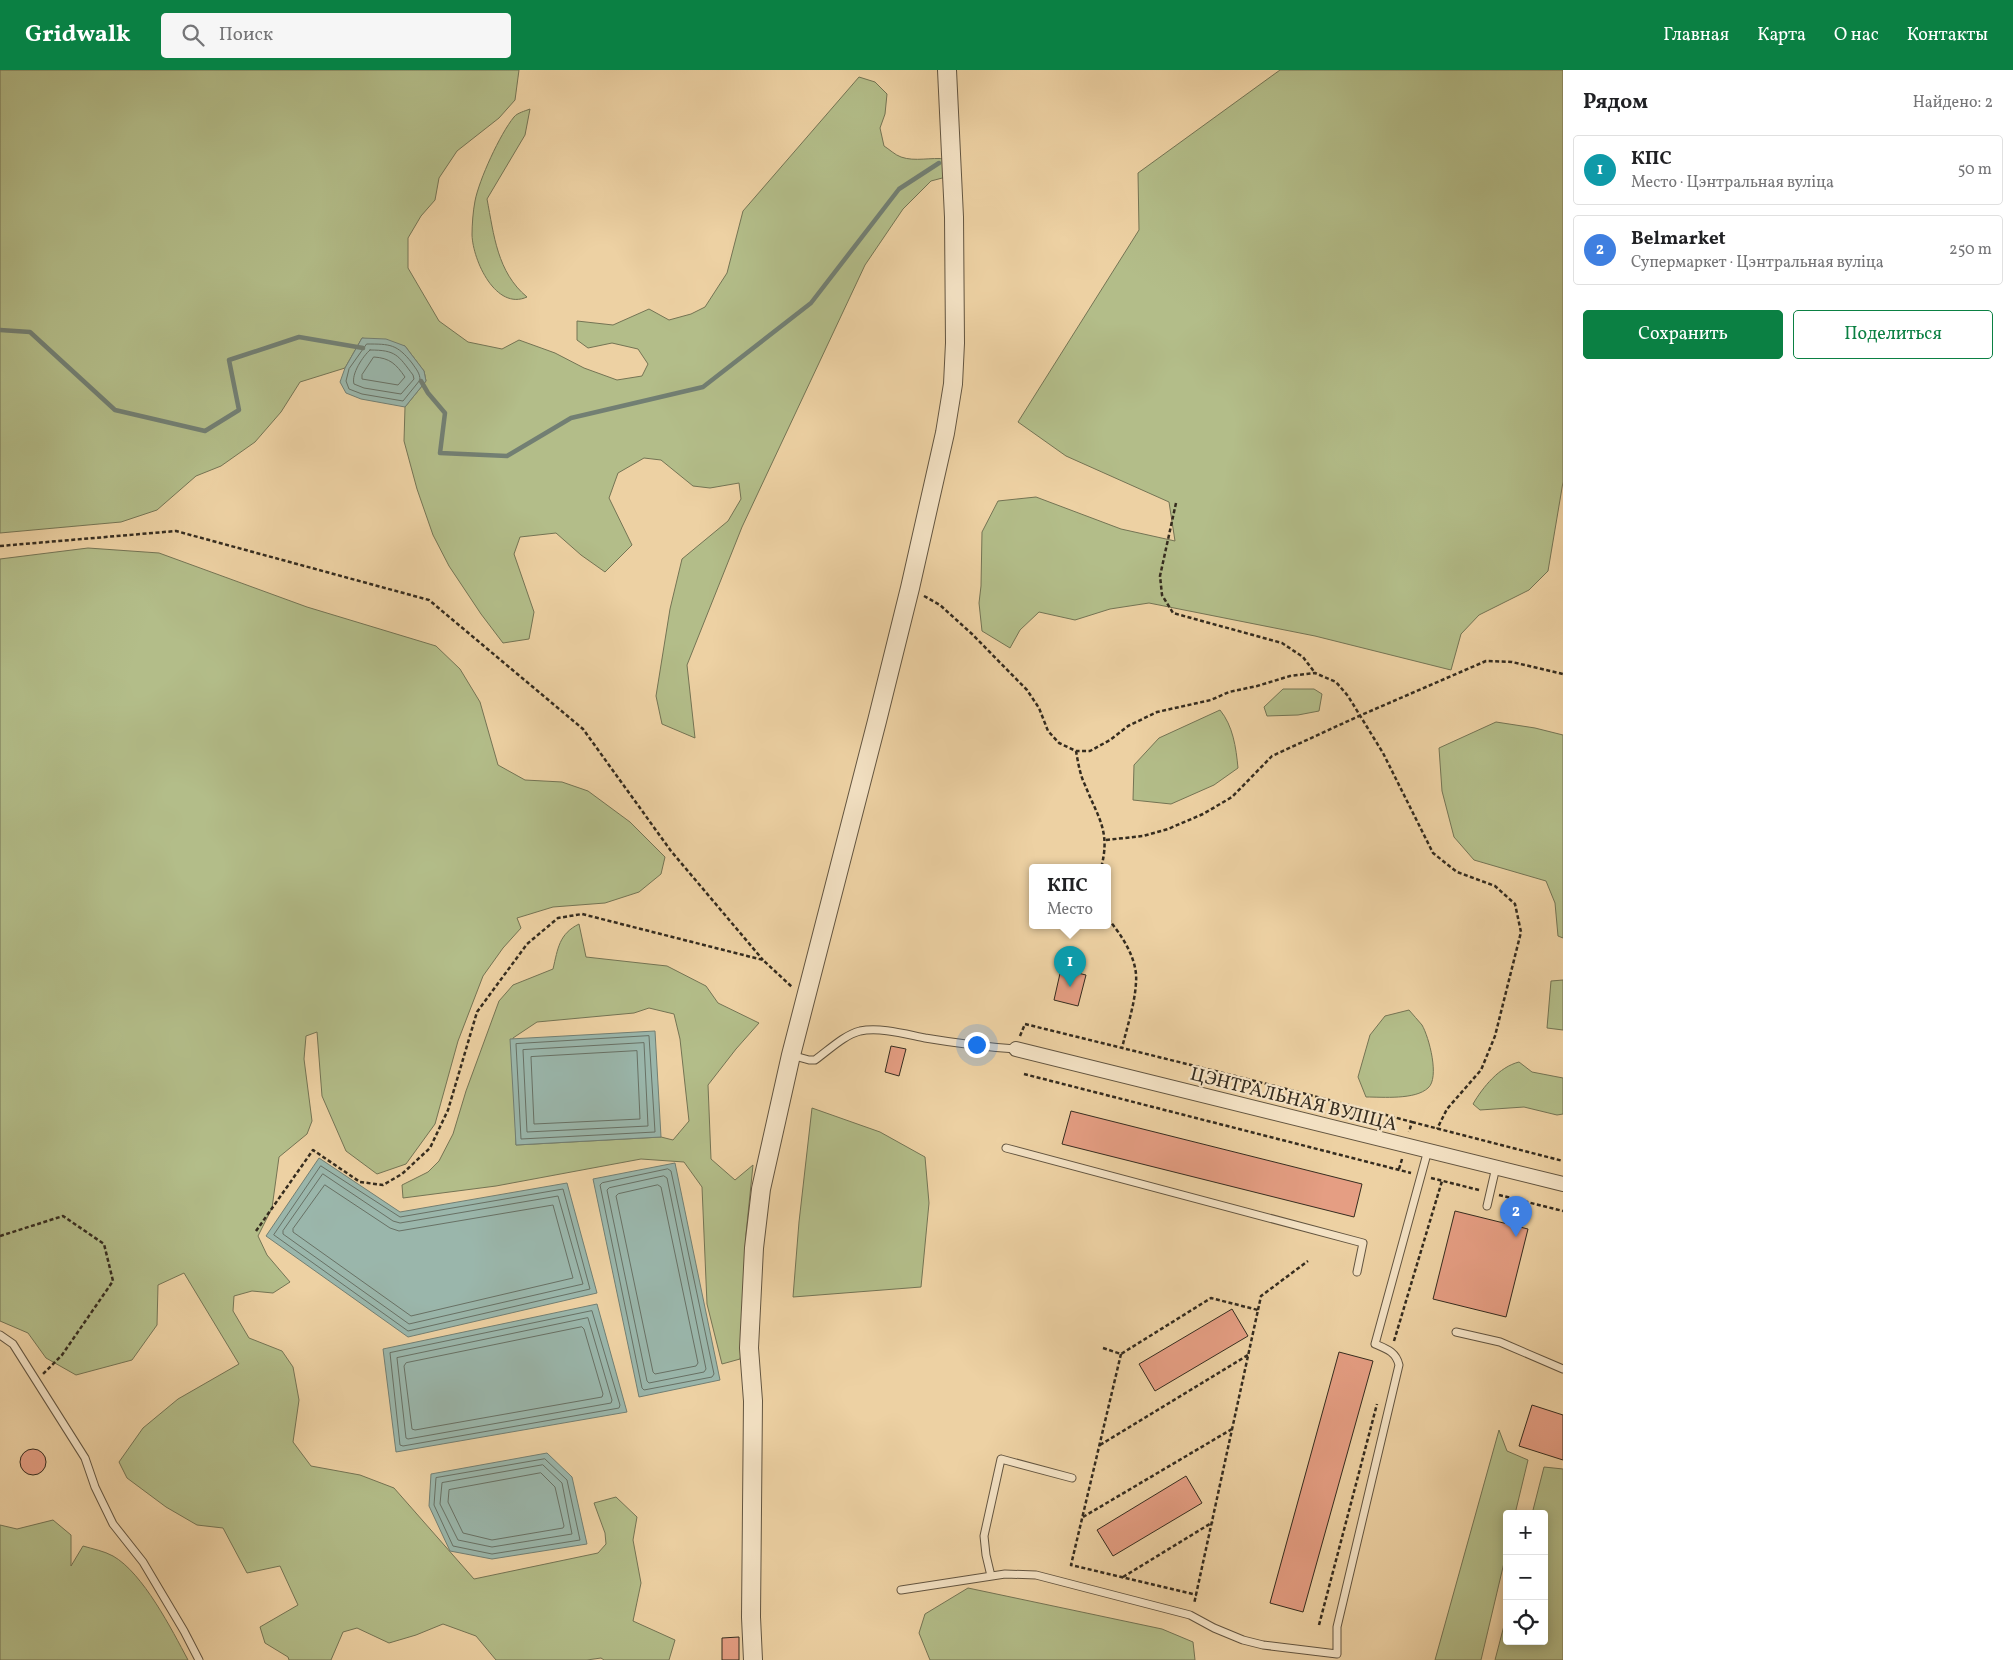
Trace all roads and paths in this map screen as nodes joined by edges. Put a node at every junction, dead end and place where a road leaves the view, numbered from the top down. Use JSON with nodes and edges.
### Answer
{"nodes":[{"id":1,"x":948,"y":70,"type":"edge"},
{"id":2,"x":1176,"y":503,"type":"dead end"},
{"id":3,"x":0,"y":546,"type":"edge"},
{"id":4,"x":910,"y":588,"type":"junction"},
{"id":5,"x":1315,"y":673,"type":"junction"},
{"id":6,"x":1563,"y":674,"type":"edge"},
{"id":7,"x":1359,"y":716,"type":"junction"},
{"id":8,"x":1076,"y":751,"type":"junction"},
{"id":9,"x":1106,"y":840,"type":"junction"},
{"id":10,"x":1102,"y":864,"type":"edge"},
{"id":11,"x":1111,"y":922,"type":"edge"},
{"id":12,"x":763,"y":960,"type":"junction"},
{"id":13,"x":805,"y":1000,"type":"junction"},
{"id":14,"x":1122,"y":1048,"type":"junction"},
{"id":15,"x":1016,"y":1049,"type":"junction"},
{"id":16,"x":791,"y":1055,"type":"junction"},
{"id":17,"x":1024,"y":1074,"type":"dead end"},
{"id":18,"x":1412,"y":1122,"type":"junction"},
{"id":19,"x":1437,"y":1129,"type":"junction"},
{"id":20,"x":1406,"y":1144,"type":"junction"},
{"id":21,"x":1006,"y":1148,"type":"dead end"},
{"id":22,"x":1428,"y":1150,"type":"junction"},
{"id":23,"x":1563,"y":1161,"type":"edge"},
{"id":24,"x":1496,"y":1167,"type":"junction"},
{"id":25,"x":1399,"y":1169,"type":"junction"},
{"id":26,"x":1421,"y":1175,"type":"junction"},
{"id":27,"x":1442,"y":1181,"type":"junction"},
{"id":28,"x":1563,"y":1184,"type":"edge"},
{"id":29,"x":1490,"y":1192,"type":"junction"},
{"id":30,"x":1487,"y":1206,"type":"dead end"},
{"id":31,"x":1563,"y":1211,"type":"edge"},
{"id":32,"x":256,"y":1231,"type":"dead end"},
{"id":33,"x":0,"y":1236,"type":"edge"},
{"id":34,"x":1308,"y":1261,"type":"dead end"},
{"id":35,"x":1357,"y":1272,"type":"dead end"},
{"id":36,"x":1258,"y":1310,"type":"junction"},
{"id":37,"x":1456,"y":1332,"type":"dead end"},
{"id":38,"x":0,"y":1335,"type":"edge"},
{"id":39,"x":1103,"y":1348,"type":"dead end"},
{"id":40,"x":1391,"y":1351,"type":"junction"},
{"id":41,"x":1122,"y":1354,"type":"junction"},
{"id":42,"x":1248,"y":1355,"type":"junction"},
{"id":43,"x":1563,"y":1369,"type":"edge"},
{"id":44,"x":37,"y":1380,"type":"junction"},
{"id":45,"x":1378,"y":1398,"type":"dead end"},
{"id":46,"x":1232,"y":1429,"type":"junction"},
{"id":47,"x":1100,"y":1445,"type":"junction"},
{"id":48,"x":1072,"y":1478,"type":"dead end"},
{"id":49,"x":1083,"y":1517,"type":"junction"},
{"id":50,"x":1213,"y":1522,"type":"junction"},
{"id":51,"x":991,"y":1576,"type":"junction"},
{"id":52,"x":1123,"y":1577,"type":"junction"},
{"id":53,"x":901,"y":1590,"type":"dead end"},
{"id":54,"x":1197,"y":1595,"type":"junction"},
{"id":55,"x":1190,"y":1615,"type":"junction"},
{"id":56,"x":1319,"y":1625,"type":"dead end"},
{"id":57,"x":199,"y":1660,"type":"edge"},
{"id":58,"x":753,"y":1660,"type":"edge"}],
"edges":[{"from":1,"to":4,"type":"street"},
{"from":2,"to":5,"type":"path"},
{"from":3,"to":12,"type":"path"},
{"from":4,"to":8,"type":"path"},
{"from":4,"to":13,"type":"street"},
{"from":5,"to":7,"type":"path"},
{"from":5,"to":8,"type":"path"},
{"from":6,"to":7,"type":"path"},
{"from":7,"to":9,"type":"path"},
{"from":7,"to":19,"type":"path"},
{"from":8,"to":9,"type":"path"},
{"from":9,"to":10,"type":"path"},
{"from":11,"to":14,"type":"path"},
{"from":12,"to":13,"type":"path"},
{"from":12,"to":32,"type":"path"},
{"from":13,"to":16,"type":"street"},
{"from":14,"to":15,"type":"path"},
{"from":14,"to":18,"type":"path"},
{"from":15,"to":16,"type":"lane"},
{"from":15,"to":20,"type":"street","name":"ЦЭНТРАЛЬНАЯ ВУЛІЦА"},
{"from":16,"to":58,"type":"street"},
{"from":17,"to":25,"type":"path"},
{"from":18,"to":19,"type":"path"},
{"from":18,"to":20,"type":"path"},
{"from":19,"to":23,"type":"path"},
{"from":20,"to":22,"type":"street","name":"ЦЭНТРАЛЬНАЯ ВУЛІЦА"},
{"from":20,"to":25,"type":"path"},
{"from":21,"to":35,"type":"lane"},
{"from":22,"to":24,"type":"street","name":"ЦЭНТРАЛЬНАЯ ВУЛІЦА"},
{"from":22,"to":26,"type":"lane"},
{"from":24,"to":28,"type":"street","name":"ЦЭНТРАЛЬНАЯ ВУЛІЦА"},
{"from":24,"to":29,"type":"lane"},
{"from":25,"to":26,"type":"path"},
{"from":26,"to":27,"type":"path"},
{"from":26,"to":40,"type":"lane"},
{"from":27,"to":29,"type":"path"},
{"from":27,"to":40,"type":"path"},
{"from":29,"to":30,"type":"lane"},
{"from":29,"to":31,"type":"path"},
{"from":33,"to":44,"type":"path"},
{"from":34,"to":36,"type":"path"},
{"from":36,"to":41,"type":"path"},
{"from":36,"to":42,"type":"path"},
{"from":37,"to":43,"type":"lane"},
{"from":38,"to":44,"type":"lane"},
{"from":39,"to":41,"type":"path"},
{"from":40,"to":55,"type":"lane"},
{"from":41,"to":47,"type":"path"},
{"from":42,"to":46,"type":"path"},
{"from":42,"to":47,"type":"path"},
{"from":44,"to":57,"type":"lane"},
{"from":45,"to":56,"type":"path"},
{"from":46,"to":49,"type":"path"},
{"from":46,"to":50,"type":"path"},
{"from":47,"to":49,"type":"path"},
{"from":48,"to":51,"type":"lane"},
{"from":49,"to":52,"type":"path"},
{"from":50,"to":52,"type":"path"},
{"from":50,"to":54,"type":"path"},
{"from":51,"to":53,"type":"lane"},
{"from":51,"to":55,"type":"lane"},
{"from":52,"to":54,"type":"path"},
{"from":54,"to":55,"type":"path"}]}
